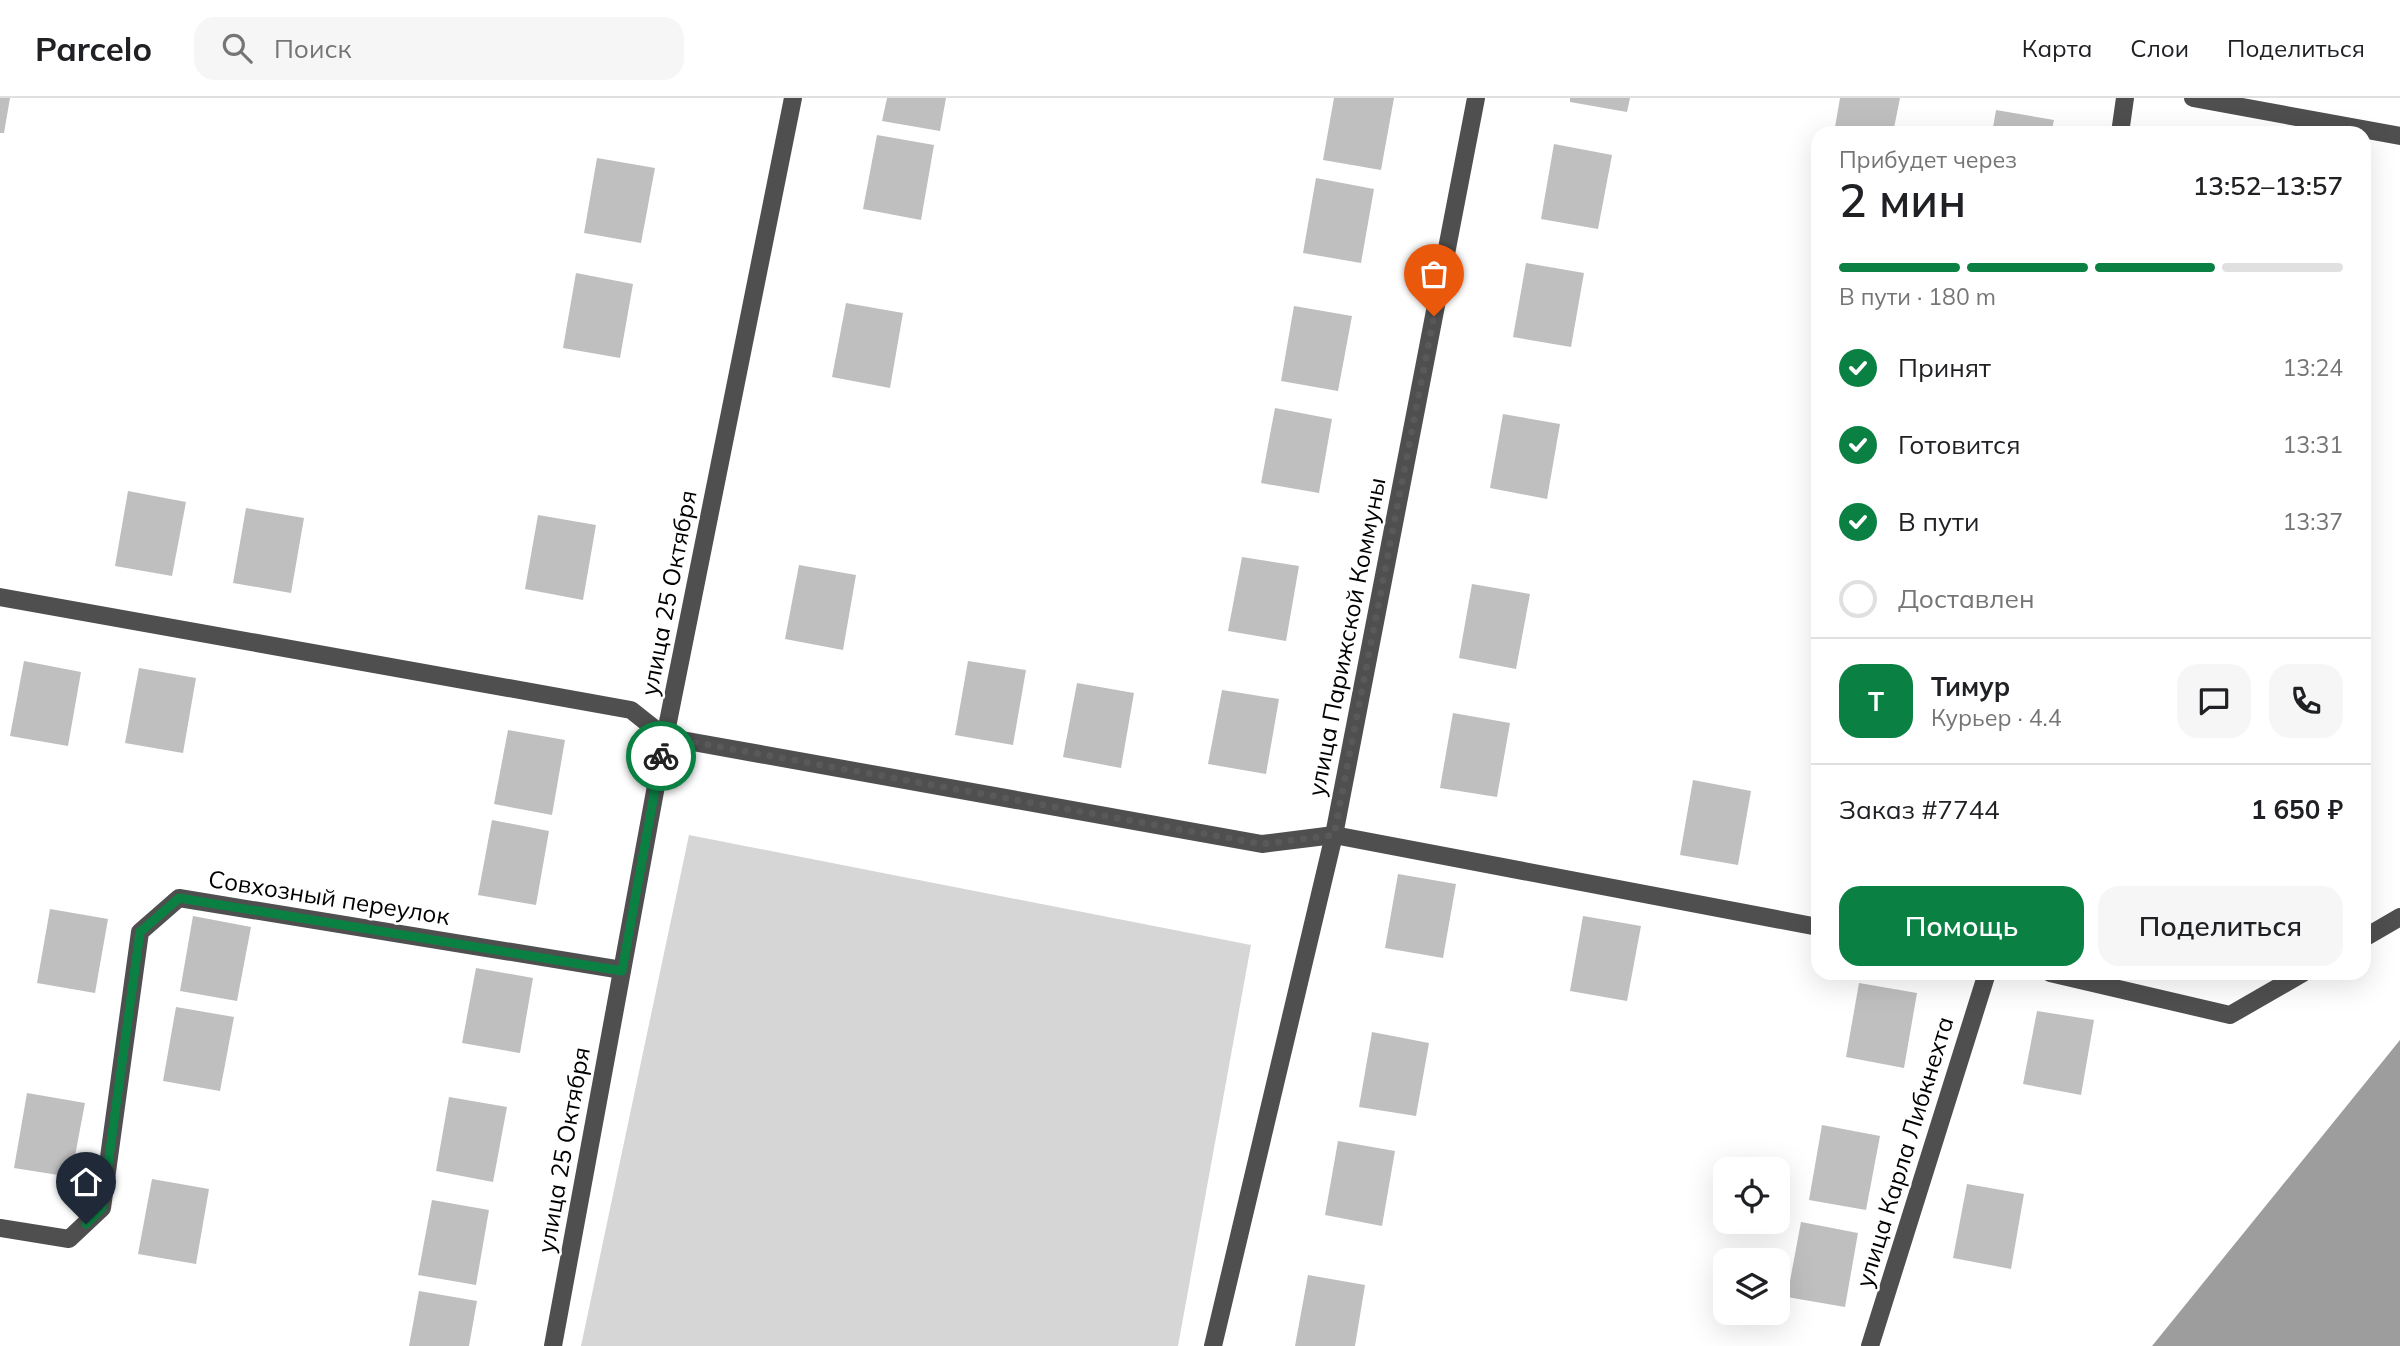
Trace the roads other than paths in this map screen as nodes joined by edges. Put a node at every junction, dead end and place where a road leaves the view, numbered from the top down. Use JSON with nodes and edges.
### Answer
{"nodes":[{"id":1,"x":793,"y":98,"type":"edge"},
{"id":2,"x":1476,"y":98,"type":"edge"},
{"id":3,"x":2126,"y":98,"type":"edge"},
{"id":4,"x":2193,"y":98,"type":"edge"},
{"id":5,"x":2121,"y":126,"type":"edge"},
{"id":6,"x":2346,"y":126,"type":"edge"},
{"id":7,"x":2371,"y":131,"type":"edge"},
{"id":8,"x":2400,"y":136,"type":"edge"},
{"id":9,"x":0,"y":597,"type":"edge"},
{"id":10,"x":665,"y":737,"type":"junction"},
{"id":11,"x":1334,"y":835,"type":"junction"},
{"id":12,"x":2400,"y":917,"type":"edge"},
{"id":13,"x":1811,"y":926,"type":"edge"},
{"id":14,"x":2371,"y":934,"type":"edge"},
{"id":15,"x":622,"y":971,"type":"junction"},
{"id":16,"x":1985,"y":980,"type":"edge"},
{"id":17,"x":2080,"y":980,"type":"edge"},
{"id":18,"x":2291,"y":980,"type":"edge"},
{"id":19,"x":0,"y":1228,"type":"edge"},
{"id":20,"x":553,"y":1346,"type":"edge"},
{"id":21,"x":1213,"y":1346,"type":"edge"},
{"id":22,"x":1870,"y":1346,"type":"edge"}],
"edges":[{"from":1,"to":10,"type":"street","name":"улица 25 Октября"},
{"from":2,"to":11,"type":"street","name":"улица Парижской Коммуны"},
{"from":3,"to":5,"type":"street"},
{"from":4,"to":6,"type":"street"},
{"from":7,"to":8,"type":"street"},
{"from":9,"to":10,"type":"street"},
{"from":10,"to":11,"type":"street"},
{"from":10,"to":15,"type":"street","name":"улица 25 Октября"},
{"from":11,"to":13,"type":"street"},
{"from":11,"to":21,"type":"street","name":"улица Парижской Коммуны"},
{"from":12,"to":14,"type":"street"},
{"from":15,"to":19,"type":"street","name":"Совхозный переулок"},
{"from":15,"to":20,"type":"street","name":"улица 25 Октября"},
{"from":16,"to":22,"type":"street","name":"улица Карла Либкнехта"},
{"from":17,"to":18,"type":"street"}]}
